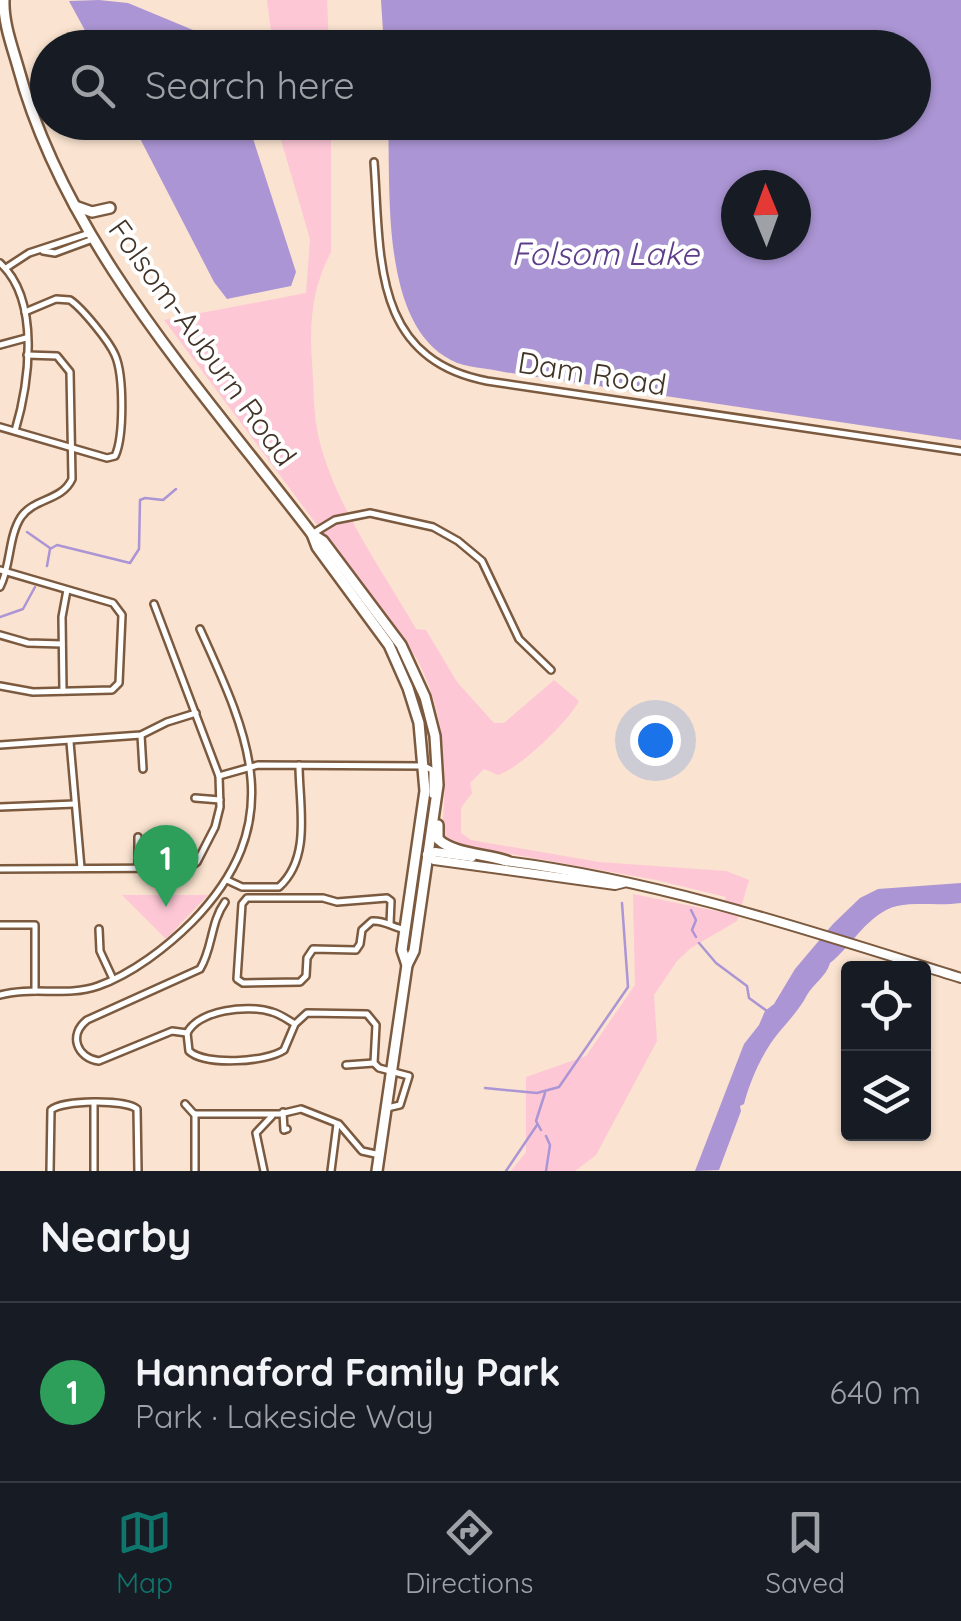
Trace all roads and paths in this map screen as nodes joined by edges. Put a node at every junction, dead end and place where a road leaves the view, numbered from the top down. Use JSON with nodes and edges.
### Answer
{"nodes":[{"id":1,"x":2,"y":3,"type":"edge"},
{"id":2,"x":30,"y":107,"type":"edge"},
{"id":3,"x":44,"y":140,"type":"edge"},
{"id":4,"x":374,"y":162,"type":"dead end"},
{"id":5,"x":72,"y":204,"type":"junction"},
{"id":6,"x":110,"y":208,"type":"dead end"},
{"id":7,"x":91,"y":236,"type":"junction"},
{"id":8,"x":3,"y":265,"type":"edge"},
{"id":9,"x":25,"y":312,"type":"junction"},
{"id":10,"x":26,"y":337,"type":"junction"},
{"id":11,"x":0,"y":345,"type":"edge"},
{"id":12,"x":27,"y":355,"type":"junction"},
{"id":13,"x":0,"y":427,"type":"edge"},
{"id":14,"x":15,"y":432,"type":"junction"},
{"id":15,"x":70,"y":447,"type":"junction"},
{"id":16,"x":961,"y":451,"type":"edge"},
{"id":17,"x":312,"y":534,"type":"junction"},
{"id":18,"x":3,"y":571,"type":"edge"},
{"id":19,"x":0,"y":587,"type":"edge"},
{"id":20,"x":67,"y":590,"type":"junction"},
{"id":21,"x":154,"y":604,"type":"dead end"},
{"id":22,"x":200,"y":629,"type":"dead end"},
{"id":23,"x":0,"y":635,"type":"edge"},
{"id":24,"x":62,"y":644,"type":"junction"},
{"id":25,"x":551,"y":670,"type":"dead end"},
{"id":26,"x":0,"y":686,"type":"edge"},
{"id":27,"x":63,"y":691,"type":"junction"},
{"id":28,"x":196,"y":714,"type":"junction"},
{"id":29,"x":141,"y":735,"type":"junction"},
{"id":30,"x":70,"y":741,"type":"junction"},
{"id":31,"x":0,"y":745,"type":"edge"},
{"id":32,"x":300,"y":765,"type":"junction"},
{"id":33,"x":424,"y":766,"type":"junction"},
{"id":34,"x":251,"y":768,"type":"junction"},
{"id":35,"x":143,"y":769,"type":"dead end"},
{"id":36,"x":219,"y":776,"type":"junction"},
{"id":37,"x":195,"y":798,"type":"dead end"},
{"id":38,"x":437,"y":798,"type":"junction"},
{"id":39,"x":220,"y":800,"type":"junction"},
{"id":40,"x":75,"y":804,"type":"junction"},
{"id":41,"x":0,"y":808,"type":"edge"},
{"id":42,"x":434,"y":814,"type":"junction"},
{"id":43,"x":138,"y":837,"type":"dead end"},
{"id":44,"x":422,"y":854,"type":"junction"},
{"id":45,"x":507,"y":861,"type":"junction"},
{"id":46,"x":81,"y":868,"type":"junction"},
{"id":47,"x":138,"y":868,"type":"junction"},
{"id":48,"x":0,"y":869,"type":"edge"},
{"id":49,"x":228,"y":880,"type":"junction"},
{"id":50,"x":623,"y":882,"type":"junction"},
{"id":51,"x":226,"y":902,"type":"dead end"},
{"id":52,"x":390,"y":924,"type":"junction"},
{"id":53,"x":0,"y":925,"type":"edge"},
{"id":54,"x":406,"y":927,"type":"junction"},
{"id":55,"x":99,"y":928,"type":"dead end"},
{"id":56,"x":406,"y":965,"type":"junction"},
{"id":57,"x":961,"y":978,"type":"edge"},
{"id":58,"x":113,"y":979,"type":"junction"},
{"id":59,"x":35,"y":991,"type":"junction"},
{"id":60,"x":0,"y":995,"type":"edge"},
{"id":61,"x":295,"y":1024,"type":"junction"},
{"id":62,"x":187,"y":1034,"type":"junction"},
{"id":63,"x":374,"y":1063,"type":"junction"},
{"id":64,"x":346,"y":1064,"type":"dead end"},
{"id":65,"x":392,"y":1072,"type":"junction"},
{"id":66,"x":94,"y":1104,"type":"junction"},
{"id":67,"x":185,"y":1104,"type":"dead end"},
{"id":68,"x":386,"y":1108,"type":"junction"},
{"id":69,"x":284,"y":1112,"type":"junction"},
{"id":70,"x":195,"y":1114,"type":"junction"},
{"id":71,"x":274,"y":1114,"type":"junction"},
{"id":72,"x":337,"y":1124,"type":"junction"},
{"id":73,"x":287,"y":1130,"type":"dead end"},
{"id":74,"x":380,"y":1156,"type":"junction"},
{"id":75,"x":50,"y":1171,"type":"edge"},
{"id":76,"x":94,"y":1171,"type":"edge"},
{"id":77,"x":138,"y":1171,"type":"edge"},
{"id":78,"x":195,"y":1171,"type":"edge"},
{"id":79,"x":264,"y":1171,"type":"edge"},
{"id":80,"x":331,"y":1171,"type":"edge"},
{"id":81,"x":377,"y":1171,"type":"edge"}],
"edges":[{"from":1,"to":2,"type":"main road","name":"Folsom-Auburn Road"},
{"from":3,"to":5,"type":"main road","name":"Folsom-Auburn Road"},
{"from":4,"to":16,"type":"street","name":"Dam Road"},
{"from":5,"to":6,"type":"main road"},
{"from":5,"to":7,"type":"main road","name":"Folsom-Auburn Road"},
{"from":7,"to":8,"type":"street"},
{"from":7,"to":17,"type":"main road","name":"Folsom-Auburn Road"},
{"from":8,"to":9,"type":"street"},
{"from":9,"to":10,"type":"street"},
{"from":9,"to":15,"type":"street"},
{"from":10,"to":11,"type":"street"},
{"from":10,"to":12,"type":"street"},
{"from":12,"to":14,"type":"street"},
{"from":12,"to":15,"type":"street"},
{"from":13,"to":14,"type":"street"},
{"from":14,"to":15,"type":"street"},
{"from":15,"to":18,"type":"street"},
{"from":17,"to":25,"type":"street"},
{"from":17,"to":33,"type":"main road","name":"Folsom-Auburn Road"},
{"from":17,"to":38,"type":"main road","name":"Folsom-Auburn Road"},
{"from":18,"to":19,"type":"street"},
{"from":18,"to":20,"type":"street"},
{"from":20,"to":24,"type":"street"},
{"from":20,"to":27,"type":"street"},
{"from":21,"to":28,"type":"street"},
{"from":22,"to":34,"type":"street"},
{"from":23,"to":24,"type":"street"},
{"from":24,"to":27,"type":"street"},
{"from":26,"to":27,"type":"street"},
{"from":28,"to":29,"type":"street"},
{"from":28,"to":36,"type":"street"},
{"from":29,"to":30,"type":"street"},
{"from":29,"to":35,"type":"street"},
{"from":30,"to":31,"type":"street"},
{"from":30,"to":40,"type":"street"},
{"from":32,"to":33,"type":"street"},
{"from":32,"to":34,"type":"street"},
{"from":32,"to":49,"type":"street"},
{"from":33,"to":42,"type":"street"},
{"from":33,"to":44,"type":"main road","name":"Folsom-Auburn Road"},
{"from":34,"to":36,"type":"street"},
{"from":34,"to":49,"type":"street"},
{"from":36,"to":39,"type":"street"},
{"from":37,"to":39,"type":"street"},
{"from":38,"to":42,"type":"main road","name":"Folsom-Auburn Road"},
{"from":38,"to":45,"type":"main road"},
{"from":39,"to":47,"type":"street"},
{"from":40,"to":41,"type":"street"},
{"from":40,"to":46,"type":"street"},
{"from":42,"to":44,"type":"main road","name":"Folsom-Auburn Road"},
{"from":43,"to":47,"type":"street"},
{"from":44,"to":45,"type":"main road"},
{"from":44,"to":50,"type":"main road"},
{"from":44,"to":54,"type":"main road","name":"Folsom-Auburn Road"},
{"from":44,"to":56,"type":"main road","name":"Folsom-Auburn Road"},
{"from":45,"to":50,"type":"main road"},
{"from":46,"to":47,"type":"street"},
{"from":46,"to":48,"type":"street"},
{"from":49,"to":58,"type":"street"},
{"from":50,"to":57,"type":"main road"},
{"from":51,"to":62,"type":"street"},
{"from":52,"to":52,"type":"street"},
{"from":52,"to":54,"type":"street"},
{"from":53,"to":59,"type":"street"},
{"from":54,"to":56,"type":"main road","name":"Folsom-Auburn Road"},
{"from":55,"to":58,"type":"street"},
{"from":56,"to":65,"type":"main road","name":"Folsom-Auburn Road"},
{"from":58,"to":59,"type":"street"},
{"from":59,"to":60,"type":"street"},
{"from":61,"to":62,"type":"street"},
{"from":61,"to":62,"type":"street"},
{"from":61,"to":63,"type":"street"},
{"from":63,"to":64,"type":"street"},
{"from":63,"to":65,"type":"street"},
{"from":65,"to":68,"type":"main road","name":"Folsom-Auburn Road"},
{"from":65,"to":68,"type":"street"},
{"from":66,"to":75,"type":"street"},
{"from":66,"to":76,"type":"street"},
{"from":66,"to":77,"type":"street"},
{"from":67,"to":70,"type":"street"},
{"from":68,"to":74,"type":"main road","name":"Folsom-Auburn Road"},
{"from":69,"to":71,"type":"street"},
{"from":69,"to":72,"type":"street"},
{"from":69,"to":73,"type":"street"},
{"from":70,"to":71,"type":"street"},
{"from":70,"to":78,"type":"street"},
{"from":71,"to":79,"type":"street"},
{"from":72,"to":74,"type":"street"},
{"from":72,"to":80,"type":"street"},
{"from":74,"to":81,"type":"main road","name":"Folsom-Auburn Road"}]}
